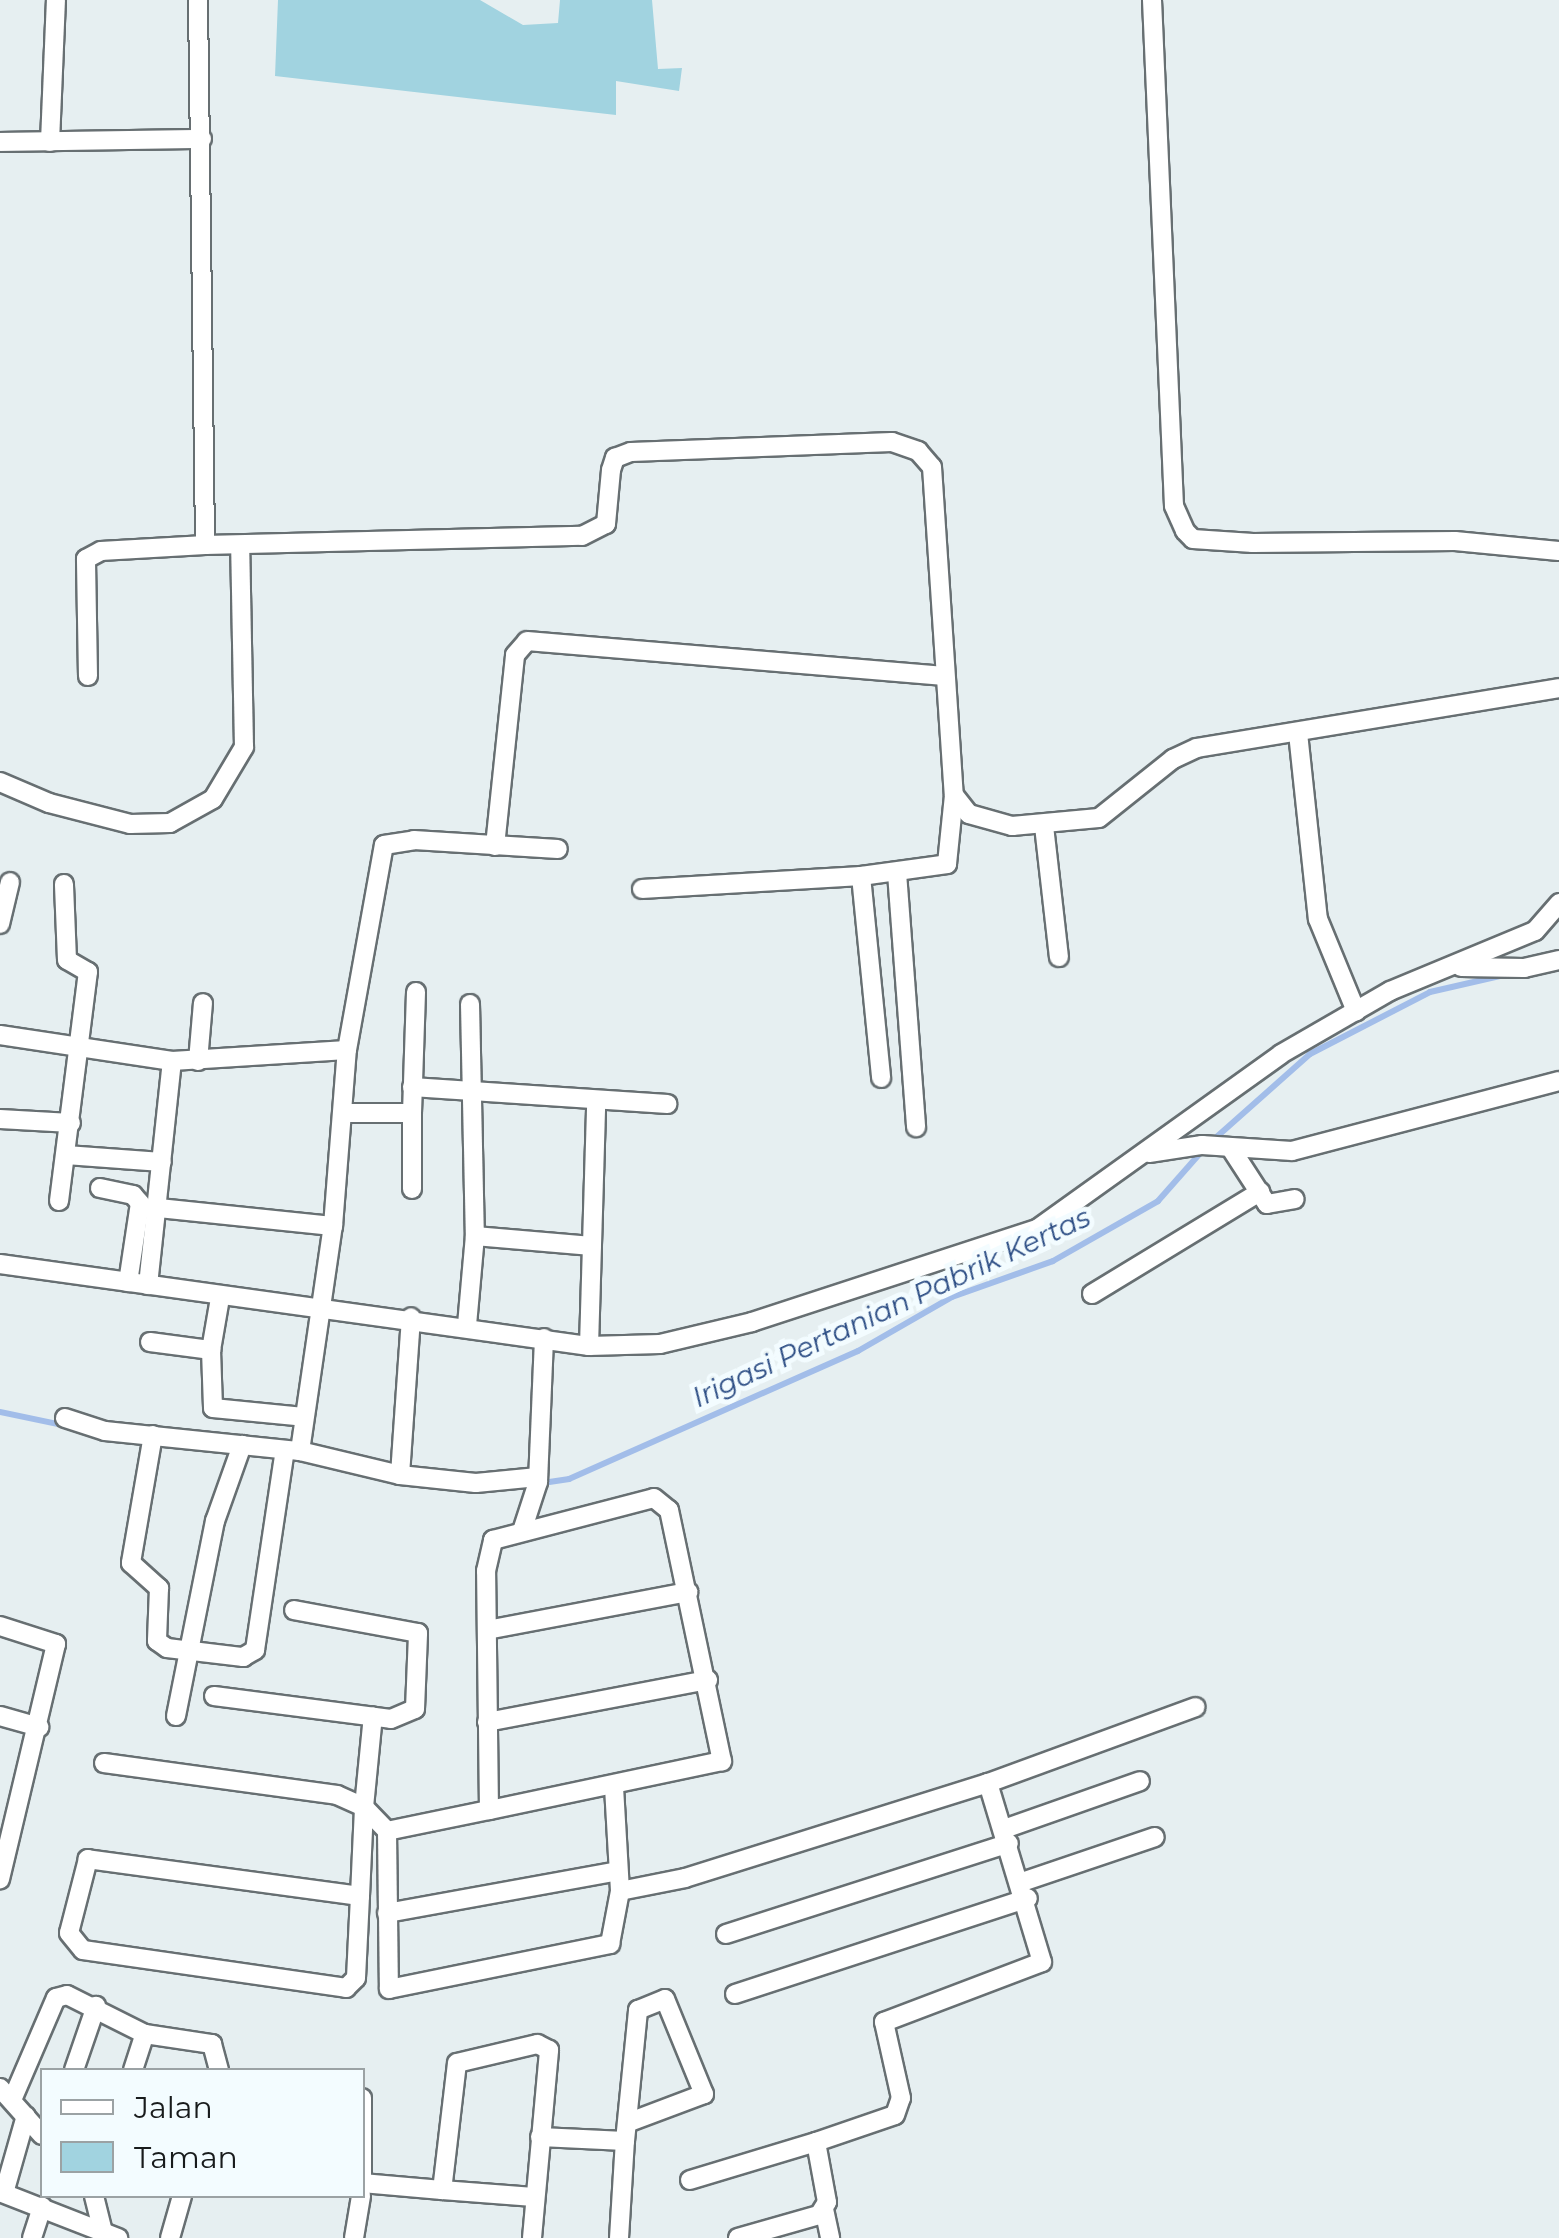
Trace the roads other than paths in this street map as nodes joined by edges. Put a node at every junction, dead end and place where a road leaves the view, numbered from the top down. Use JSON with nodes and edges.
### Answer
{"nodes":[{"id":1,"x":56,"y":0,"type":"edge"},
{"id":2,"x":198,"y":0,"type":"edge"},
{"id":3,"x":1152,"y":0,"type":"edge"},
{"id":4,"x":202,"y":139,"type":"junction"},
{"id":5,"x":0,"y":142,"type":"edge"},
{"id":6,"x":50,"y":142,"type":"junction"},
{"id":7,"x":204,"y":545,"type":"junction"},
{"id":8,"x":240,"y":545,"type":"junction"},
{"id":9,"x":1559,"y":551,"type":"edge"},
{"id":10,"x":88,"y":676,"type":"dead end"},
{"id":11,"x":945,"y":676,"type":"junction"},
{"id":12,"x":1559,"y":688,"type":"edge"},
{"id":13,"x":1298,"y":732,"type":"junction"},
{"id":14,"x":0,"y":782,"type":"edge"},
{"id":15,"x":954,"y":794,"type":"junction"},
{"id":16,"x":1044,"y":826,"type":"junction"},
{"id":17,"x":495,"y":846,"type":"junction"},
{"id":18,"x":558,"y":849,"type":"dead end"},
{"id":19,"x":897,"y":873,"type":"junction"},
{"id":20,"x":861,"y":876,"type":"junction"},
{"id":21,"x":10,"y":882,"type":"dead end"},
{"id":22,"x":64,"y":884,"type":"dead end"},
{"id":23,"x":642,"y":889,"type":"dead end"},
{"id":24,"x":1559,"y":903,"type":"edge"},
{"id":25,"x":0,"y":924,"type":"edge"},
{"id":26,"x":1059,"y":957,"type":"dead end"},
{"id":27,"x":1559,"y":960,"type":"edge"},
{"id":28,"x":1455,"y":967,"type":"junction"},
{"id":29,"x":416,"y":992,"type":"dead end"},
{"id":30,"x":203,"y":1004,"type":"dead end"},
{"id":31,"x":470,"y":1004,"type":"dead end"},
{"id":32,"x":1356,"y":1011,"type":"junction"},
{"id":33,"x":0,"y":1036,"type":"edge"},
{"id":34,"x":347,"y":1050,"type":"junction"},
{"id":35,"x":82,"y":1052,"type":"junction"},
{"id":36,"x":172,"y":1061,"type":"junction"},
{"id":37,"x":198,"y":1061,"type":"junction"},
{"id":38,"x":882,"y":1078,"type":"dead end"},
{"id":39,"x":1559,"y":1082,"type":"edge"},
{"id":40,"x":412,"y":1087,"type":"junction"},
{"id":41,"x":468,"y":1092,"type":"junction"},
{"id":42,"x":596,"y":1103,"type":"junction"},
{"id":43,"x":667,"y":1104,"type":"dead end"},
{"id":44,"x":343,"y":1114,"type":"junction"},
{"id":45,"x":412,"y":1114,"type":"junction"},
{"id":46,"x":0,"y":1119,"type":"edge"},
{"id":47,"x":71,"y":1123,"type":"junction"},
{"id":48,"x":916,"y":1128,"type":"dead end"},
{"id":49,"x":1216,"y":1145,"type":"junction"},
{"id":50,"x":1144,"y":1154,"type":"junction"},
{"id":51,"x":66,"y":1155,"type":"junction"},
{"id":52,"x":162,"y":1162,"type":"junction"},
{"id":53,"x":100,"y":1188,"type":"dead end"},
{"id":54,"x":412,"y":1189,"type":"dead end"},
{"id":55,"x":1260,"y":1192,"type":"junction"},
{"id":56,"x":1294,"y":1199,"type":"dead end"},
{"id":57,"x":59,"y":1201,"type":"dead end"},
{"id":58,"x":158,"y":1208,"type":"junction"},
{"id":59,"x":333,"y":1226,"type":"junction"},
{"id":60,"x":475,"y":1236,"type":"junction"},
{"id":61,"x":592,"y":1246,"type":"junction"},
{"id":62,"x":0,"y":1264,"type":"edge"},
{"id":63,"x":128,"y":1282,"type":"junction"},
{"id":64,"x":148,"y":1284,"type":"junction"},
{"id":65,"x":1092,"y":1294,"type":"dead end"},
{"id":66,"x":220,"y":1298,"type":"junction"},
{"id":67,"x":319,"y":1307,"type":"junction"},
{"id":68,"x":410,"y":1316,"type":"junction"},
{"id":69,"x":467,"y":1325,"type":"junction"},
{"id":70,"x":544,"y":1338,"type":"junction"},
{"id":71,"x":150,"y":1342,"type":"dead end"},
{"id":72,"x":589,"y":1346,"type":"junction"},
{"id":73,"x":211,"y":1350,"type":"junction"},
{"id":74,"x":304,"y":1417,"type":"junction"},
{"id":75,"x":66,"y":1418,"type":"dead end"},
{"id":76,"x":153,"y":1435,"type":"junction"},
{"id":77,"x":242,"y":1445,"type":"junction"},
{"id":78,"x":292,"y":1450,"type":"junction"},
{"id":79,"x":400,"y":1475,"type":"junction"},
{"id":80,"x":537,"y":1484,"type":"junction"},
{"id":81,"x":522,"y":1530,"type":"junction"},
{"id":82,"x":688,"y":1592,"type":"junction"},
{"id":83,"x":294,"y":1610,"type":"dead end"},
{"id":84,"x":0,"y":1626,"type":"edge"},
{"id":85,"x":487,"y":1630,"type":"junction"},
{"id":86,"x":192,"y":1651,"type":"junction"},
{"id":87,"x":708,"y":1680,"type":"junction"},
{"id":88,"x":214,"y":1696,"type":"dead end"},
{"id":89,"x":1196,"y":1707,"type":"dead end"},
{"id":90,"x":0,"y":1716,"type":"edge"},
{"id":91,"x":176,"y":1716,"type":"dead end"},
{"id":92,"x":373,"y":1716,"type":"junction"},
{"id":93,"x":488,"y":1722,"type":"junction"},
{"id":94,"x":39,"y":1728,"type":"junction"},
{"id":95,"x":104,"y":1763,"type":"dead end"},
{"id":96,"x":1140,"y":1781,"type":"dead end"},
{"id":97,"x":988,"y":1783,"type":"junction"},
{"id":98,"x":614,"y":1786,"type":"junction"},
{"id":99,"x":364,"y":1807,"type":"junction"},
{"id":100,"x":489,"y":1810,"type":"junction"},
{"id":101,"x":8,"y":1813,"type":"edge"},
{"id":102,"x":387,"y":1831,"type":"junction"},
{"id":103,"x":1007,"y":1836,"type":"junction"},
{"id":104,"x":1155,"y":1838,"type":"dead end"},
{"id":105,"x":618,"y":1871,"type":"junction"},
{"id":106,"x":0,"y":1879,"type":"edge"},
{"id":107,"x":1025,"y":1890,"type":"junction"},
{"id":108,"x":620,"y":1891,"type":"junction"},
{"id":109,"x":360,"y":1896,"type":"junction"},
{"id":110,"x":387,"y":1913,"type":"junction"},
{"id":111,"x":726,"y":1934,"type":"dead end"},
{"id":112,"x":735,"y":1994,"type":"dead end"},
{"id":113,"x":96,"y":2006,"type":"junction"},
{"id":114,"x":145,"y":2034,"type":"junction"},
{"id":115,"x":75,"y":2068,"type":"edge"},
{"id":116,"x":135,"y":2068,"type":"edge"},
{"id":117,"x":218,"y":2068,"type":"edge"},
{"id":118,"x":373,"y":2080,"type":"dead end"},
{"id":119,"x":6,"y":2094,"type":"edge"},
{"id":120,"x":365,"y":2095,"type":"edge"},
{"id":121,"x":26,"y":2116,"type":"junction"},
{"id":122,"x":626,"y":2132,"type":"junction"},
{"id":123,"x":40,"y":2133,"type":"edge"},
{"id":124,"x":540,"y":2137,"type":"junction"},
{"id":125,"x":816,"y":2142,"type":"junction"},
{"id":126,"x":690,"y":2180,"type":"dead end"},
{"id":127,"x":365,"y":2183,"type":"edge"},
{"id":128,"x":442,"y":2190,"type":"junction"},
{"id":129,"x":2,"y":2193,"type":"edge"},
{"id":130,"x":534,"y":2197,"type":"junction"},
{"id":131,"x":92,"y":2198,"type":"edge"},
{"id":132,"x":181,"y":2198,"type":"edge"},
{"id":133,"x":360,"y":2198,"type":"edge"},
{"id":134,"x":42,"y":2206,"type":"junction"},
{"id":135,"x":824,"y":2209,"type":"junction"},
{"id":136,"x":110,"y":2233,"type":"edge"},
{"id":137,"x":32,"y":2238,"type":"edge"},
{"id":138,"x":170,"y":2238,"type":"edge"},
{"id":139,"x":354,"y":2238,"type":"edge"},
{"id":140,"x":532,"y":2238,"type":"edge"},
{"id":141,"x":619,"y":2238,"type":"edge"},
{"id":142,"x":738,"y":2238,"type":"edge"},
{"id":143,"x":830,"y":2238,"type":"edge"}],
"edges":[{"from":1,"to":6,"type":"street"},
{"from":2,"to":4,"type":"street"},
{"from":3,"to":9,"type":"street"},
{"from":4,"to":6,"type":"street"},
{"from":4,"to":7,"type":"street"},
{"from":5,"to":6,"type":"street"},
{"from":7,"to":8,"type":"street"},
{"from":7,"to":10,"type":"street"},
{"from":8,"to":11,"type":"street"},
{"from":8,"to":14,"type":"street"},
{"from":11,"to":15,"type":"street"},
{"from":11,"to":17,"type":"street"},
{"from":12,"to":13,"type":"street"},
{"from":13,"to":16,"type":"street"},
{"from":13,"to":32,"type":"street"},
{"from":15,"to":16,"type":"street"},
{"from":15,"to":19,"type":"street"},
{"from":16,"to":26,"type":"street"},
{"from":17,"to":18,"type":"street"},
{"from":17,"to":34,"type":"street"},
{"from":19,"to":20,"type":"street"},
{"from":19,"to":48,"type":"street"},
{"from":20,"to":23,"type":"street"},
{"from":20,"to":38,"type":"street"},
{"from":21,"to":25,"type":"street"},
{"from":22,"to":35,"type":"street"},
{"from":24,"to":28,"type":"street"},
{"from":27,"to":28,"type":"street"},
{"from":28,"to":32,"type":"street"},
{"from":29,"to":40,"type":"street"},
{"from":30,"to":37,"type":"street"},
{"from":31,"to":41,"type":"street"},
{"from":32,"to":50,"type":"street"},
{"from":33,"to":35,"type":"street"},
{"from":34,"to":37,"type":"street"},
{"from":34,"to":44,"type":"street"},
{"from":35,"to":36,"type":"street"},
{"from":35,"to":47,"type":"street"},
{"from":36,"to":37,"type":"street"},
{"from":36,"to":52,"type":"street"},
{"from":39,"to":49,"type":"street"},
{"from":40,"to":41,"type":"street"},
{"from":40,"to":45,"type":"street"},
{"from":41,"to":42,"type":"street"},
{"from":41,"to":60,"type":"street"},
{"from":42,"to":43,"type":"street"},
{"from":42,"to":61,"type":"street"},
{"from":44,"to":45,"type":"street"},
{"from":44,"to":59,"type":"street"},
{"from":45,"to":54,"type":"street"},
{"from":46,"to":47,"type":"street"},
{"from":47,"to":51,"type":"street"},
{"from":49,"to":50,"type":"street"},
{"from":49,"to":55,"type":"street"},
{"from":50,"to":72,"type":"street"},
{"from":51,"to":52,"type":"street"},
{"from":51,"to":57,"type":"street"},
{"from":52,"to":58,"type":"street"},
{"from":53,"to":63,"type":"street"},
{"from":55,"to":56,"type":"street"},
{"from":55,"to":65,"type":"street"},
{"from":58,"to":59,"type":"street"},
{"from":58,"to":64,"type":"street"},
{"from":59,"to":67,"type":"street"},
{"from":60,"to":61,"type":"street"},
{"from":60,"to":69,"type":"street"},
{"from":61,"to":72,"type":"street"},
{"from":62,"to":63,"type":"street"},
{"from":63,"to":64,"type":"street"},
{"from":64,"to":66,"type":"street"},
{"from":66,"to":67,"type":"street"},
{"from":66,"to":73,"type":"street"},
{"from":67,"to":68,"type":"street"},
{"from":67,"to":74,"type":"street"},
{"from":68,"to":69,"type":"street"},
{"from":68,"to":79,"type":"street"},
{"from":69,"to":70,"type":"street"},
{"from":70,"to":72,"type":"street"},
{"from":70,"to":80,"type":"street"},
{"from":71,"to":73,"type":"street"},
{"from":73,"to":74,"type":"street"},
{"from":74,"to":78,"type":"street"},
{"from":75,"to":76,"type":"street"},
{"from":76,"to":77,"type":"street"},
{"from":76,"to":86,"type":"street"},
{"from":77,"to":78,"type":"street"},
{"from":77,"to":86,"type":"street"},
{"from":78,"to":79,"type":"street"},
{"from":78,"to":86,"type":"street"},
{"from":79,"to":80,"type":"street"},
{"from":80,"to":81,"type":"street"},
{"from":81,"to":82,"type":"street"},
{"from":81,"to":85,"type":"street"},
{"from":82,"to":85,"type":"street"},
{"from":82,"to":87,"type":"street"},
{"from":83,"to":92,"type":"street"},
{"from":84,"to":94,"type":"street"},
{"from":85,"to":93,"type":"street"},
{"from":86,"to":91,"type":"street"},
{"from":87,"to":93,"type":"street"},
{"from":87,"to":98,"type":"street"},
{"from":88,"to":92,"type":"street"},
{"from":89,"to":97,"type":"street"},
{"from":90,"to":94,"type":"street"},
{"from":92,"to":99,"type":"street"},
{"from":93,"to":100,"type":"street"},
{"from":94,"to":101,"type":"street"},
{"from":95,"to":99,"type":"street"},
{"from":96,"to":103,"type":"street"},
{"from":97,"to":103,"type":"street"},
{"from":97,"to":108,"type":"street"},
{"from":98,"to":100,"type":"street"},
{"from":98,"to":105,"type":"street"},
{"from":99,"to":102,"type":"street"},
{"from":99,"to":109,"type":"street"},
{"from":100,"to":102,"type":"street"},
{"from":101,"to":106,"type":"street"},
{"from":102,"to":110,"type":"street"},
{"from":103,"to":107,"type":"street"},
{"from":103,"to":111,"type":"street"},
{"from":104,"to":107,"type":"street"},
{"from":105,"to":108,"type":"street"},
{"from":105,"to":110,"type":"street"},
{"from":107,"to":112,"type":"street"},
{"from":107,"to":125,"type":"street"},
{"from":108,"to":110,"type":"street"},
{"from":109,"to":109,"type":"street"},
{"from":113,"to":114,"type":"street"},
{"from":113,"to":115,"type":"street"},
{"from":113,"to":119,"type":"street"},
{"from":114,"to":116,"type":"street"},
{"from":114,"to":117,"type":"street"},
{"from":118,"to":120,"type":"street"},
{"from":119,"to":121,"type":"street"},
{"from":121,"to":123,"type":"street"},
{"from":121,"to":129,"type":"street"},
{"from":122,"to":122,"type":"street"},
{"from":122,"to":124,"type":"street"},
{"from":122,"to":141,"type":"street"},
{"from":124,"to":128,"type":"street"},
{"from":124,"to":130,"type":"street"},
{"from":125,"to":126,"type":"street"},
{"from":125,"to":135,"type":"street"},
{"from":127,"to":128,"type":"street"},
{"from":128,"to":130,"type":"street"},
{"from":129,"to":134,"type":"street"},
{"from":130,"to":140,"type":"street"},
{"from":131,"to":136,"type":"street"},
{"from":132,"to":138,"type":"street"},
{"from":133,"to":139,"type":"street"},
{"from":134,"to":136,"type":"street"},
{"from":134,"to":137,"type":"street"},
{"from":135,"to":142,"type":"street"},
{"from":135,"to":143,"type":"street"}]}
